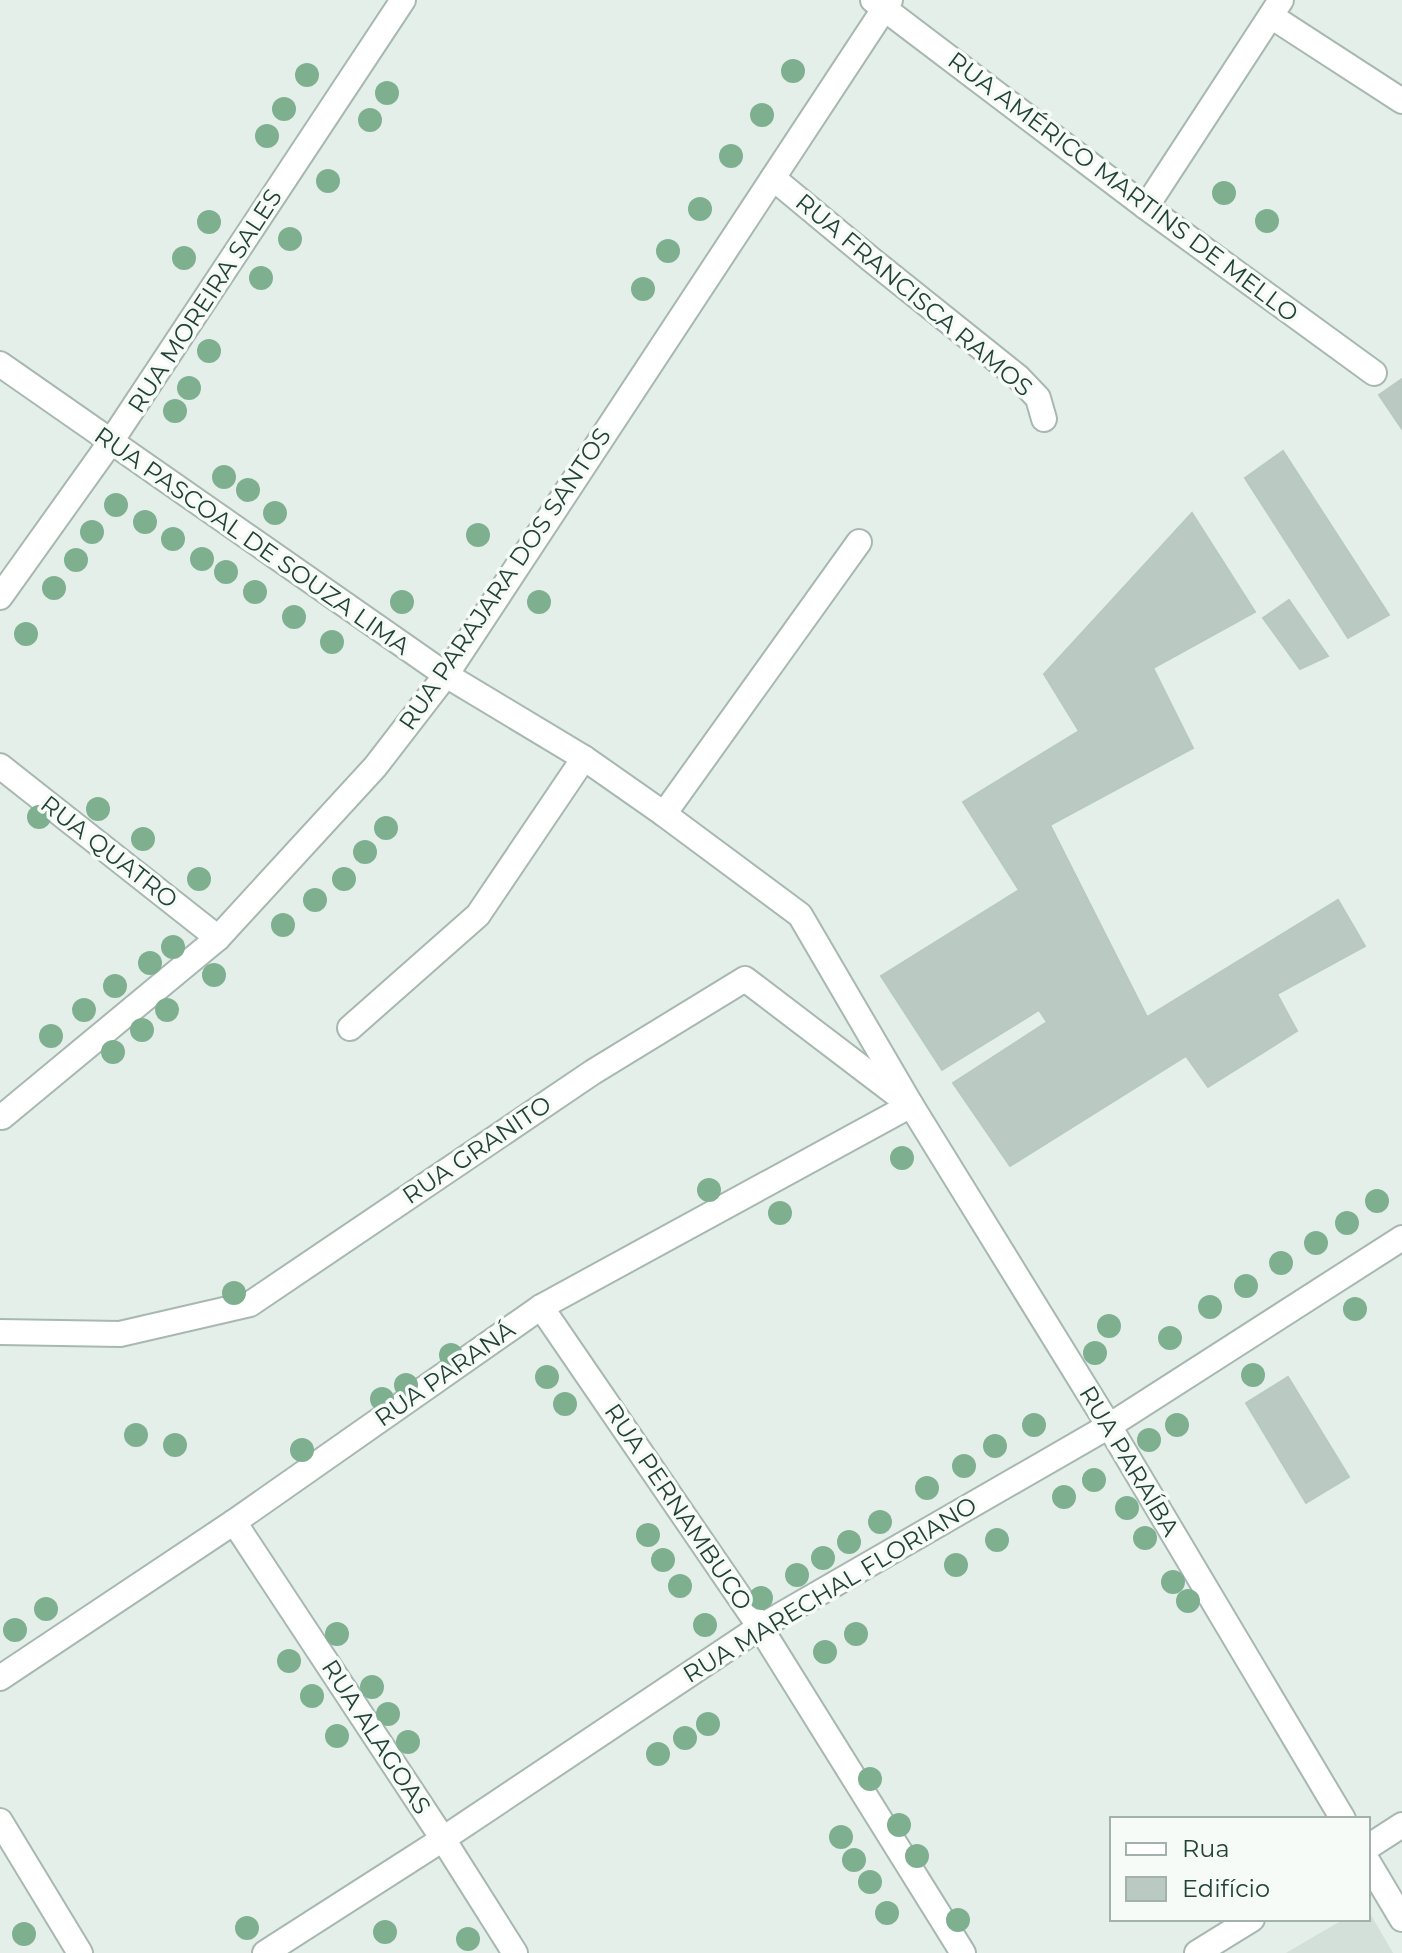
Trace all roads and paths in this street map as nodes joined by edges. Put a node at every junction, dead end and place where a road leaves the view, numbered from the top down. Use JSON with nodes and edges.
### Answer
{"nodes":[{"id":1,"x":403,"y":0,"type":"edge"},
{"id":2,"x":883,"y":3,"type":"edge"},
{"id":3,"x":1276,"y":8,"type":"edge"},
{"id":4,"x":1402,"y":101,"type":"edge"},
{"id":5,"x":773,"y":178,"type":"junction"},
{"id":6,"x":1146,"y":207,"type":"junction"},
{"id":7,"x":0,"y":364,"type":"edge"},
{"id":8,"x":1374,"y":373,"type":"dead end"},
{"id":9,"x":1044,"y":419,"type":"dead end"},
{"id":10,"x":110,"y":443,"type":"junction"},
{"id":11,"x":859,"y":542,"type":"dead end"},
{"id":12,"x":0,"y":597,"type":"edge"},
{"id":13,"x":446,"y":675,"type":"junction"},
{"id":14,"x":584,"y":758,"type":"junction"},
{"id":15,"x":0,"y":766,"type":"edge"},
{"id":16,"x":664,"y":814,"type":"junction"},
{"id":17,"x":218,"y":938,"type":"junction"},
{"id":18,"x":350,"y":1028,"type":"dead end"},
{"id":19,"x":911,"y":1105,"type":"junction"},
{"id":20,"x":1,"y":1116,"type":"edge"},
{"id":21,"x":1402,"y":1238,"type":"edge"},
{"id":22,"x":541,"y":1307,"type":"junction"},
{"id":23,"x":0,"y":1332,"type":"edge"},
{"id":24,"x":1109,"y":1426,"type":"junction"},
{"id":25,"x":234,"y":1522,"type":"junction"},
{"id":26,"x":760,"y":1627,"type":"junction"},
{"id":27,"x":0,"y":1678,"type":"edge"},
{"id":28,"x":1342,"y":1817,"type":"edge"},
{"id":29,"x":0,"y":1821,"type":"edge"},
{"id":30,"x":1402,"y":1825,"type":"edge"},
{"id":31,"x":443,"y":1839,"type":"junction"},
{"id":32,"x":1370,"y":1846,"type":"edge"},
{"id":33,"x":1370,"y":1865,"type":"edge"},
{"id":34,"x":1402,"y":1919,"type":"edge"},
{"id":35,"x":1249,"y":1921,"type":"edge"},
{"id":36,"x":80,"y":1953,"type":"edge"},
{"id":37,"x":265,"y":1953,"type":"edge"},
{"id":38,"x":515,"y":1953,"type":"edge"},
{"id":39,"x":963,"y":1953,"type":"edge"},
{"id":40,"x":1197,"y":1953,"type":"edge"}],
"edges":[{"from":1,"to":10,"type":"street","name":"RUA MOREIRA SALES"},
{"from":2,"to":5,"type":"street","name":"RUA PARAJARA DOS SANTOS"},
{"from":2,"to":6,"type":"street","name":"RUA AMÉRICO MARTINS DE MELLO"},
{"from":3,"to":4,"type":"street"},
{"from":3,"to":6,"type":"street"},
{"from":5,"to":9,"type":"street","name":"RUA FRANCISCA RAMOS"},
{"from":5,"to":13,"type":"street","name":"RUA PARAJARA DOS SANTOS"},
{"from":6,"to":8,"type":"street","name":"RUA AMÉRICO MARTINS DE MELLO"},
{"from":7,"to":10,"type":"street","name":"RUA PASCOAL DE SOUZA LIMA"},
{"from":10,"to":12,"type":"street","name":"RUA MOREIRA SALES"},
{"from":10,"to":13,"type":"street","name":"RUA PASCOAL DE SOUZA LIMA"},
{"from":11,"to":16,"type":"street"},
{"from":13,"to":14,"type":"street","name":"RUA PASCOAL DE SOUZA LIMA"},
{"from":13,"to":17,"type":"street","name":"RUA PARAJARA DOS SANTOS"},
{"from":14,"to":16,"type":"street","name":"RUA PASCOAL DE SOUZA LIMA"},
{"from":14,"to":18,"type":"street"},
{"from":15,"to":17,"type":"street","name":"RUA QUATRO"},
{"from":16,"to":19,"type":"street","name":"RUA PASCOAL DE SOUZA LIMA"},
{"from":17,"to":20,"type":"street","name":"RUA PARAJARA DOS SANTOS"},
{"from":19,"to":22,"type":"street","name":"RUA PARANÁ"},
{"from":19,"to":23,"type":"street","name":"RUA GRANITO"},
{"from":19,"to":24,"type":"street","name":"RUA PARAÍBA"},
{"from":21,"to":24,"type":"street","name":"RUA MARECHAL FLORIANO"},
{"from":22,"to":25,"type":"street","name":"RUA PARANÁ"},
{"from":22,"to":26,"type":"street","name":"RUA PERNAMBUCO"},
{"from":24,"to":26,"type":"street","name":"RUA MARECHAL FLORIANO"},
{"from":24,"to":28,"type":"street","name":"RUA PARAÍBA"},
{"from":25,"to":27,"type":"street","name":"RUA PARANÁ"},
{"from":25,"to":31,"type":"street","name":"RUA ALAGOAS"},
{"from":26,"to":31,"type":"street","name":"RUA MARECHAL FLORIANO"},
{"from":26,"to":39,"type":"street","name":"RUA PERNAMBUCO"},
{"from":29,"to":36,"type":"street"},
{"from":30,"to":32,"type":"street"},
{"from":31,"to":37,"type":"street","name":"RUA MARECHAL FLORIANO"},
{"from":31,"to":38,"type":"street","name":"RUA ALAGOAS"},
{"from":33,"to":34,"type":"street"},
{"from":35,"to":40,"type":"street"}]}
